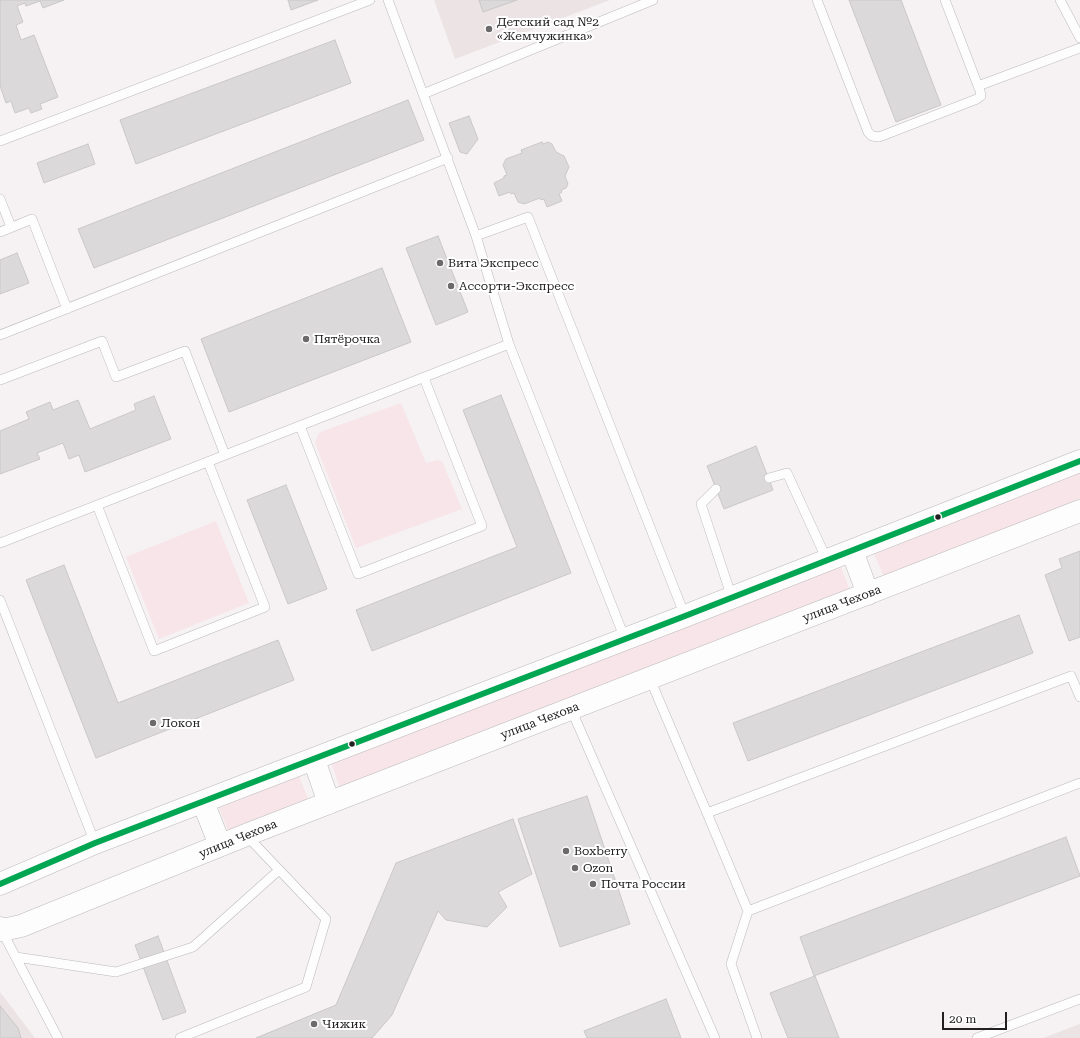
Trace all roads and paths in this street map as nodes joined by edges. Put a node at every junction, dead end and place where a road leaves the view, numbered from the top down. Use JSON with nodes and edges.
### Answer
{"nodes":[{"id":1,"x":370,"y":0,"type":"edge"},
{"id":2,"x":388,"y":0,"type":"edge"},
{"id":3,"x":653,"y":0,"type":"edge"},
{"id":4,"x":817,"y":0,"type":"edge"},
{"id":5,"x":945,"y":0,"type":"edge"},
{"id":6,"x":1060,"y":0,"type":"edge"},
{"id":7,"x":1080,"y":38,"type":"edge"},
{"id":8,"x":1080,"y":48,"type":"edge"},
{"id":9,"x":978,"y":86,"type":"junction"},
{"id":10,"x":423,"y":94,"type":"junction"},
{"id":11,"x":0,"y":141,"type":"edge"},
{"id":12,"x":448,"y":158,"type":"junction"},
{"id":13,"x":0,"y":199,"type":"edge"},
{"id":14,"x":10,"y":228,"type":"junction"},
{"id":15,"x":0,"y":232,"type":"edge"},
{"id":16,"x":476,"y":236,"type":"junction"},
{"id":17,"x":67,"y":309,"type":"junction"},
{"id":18,"x":0,"y":335,"type":"edge"},
{"id":19,"x":509,"y":344,"type":"junction"},
{"id":20,"x":424,"y":378,"type":"junction"},
{"id":21,"x":0,"y":380,"type":"edge"},
{"id":22,"x":300,"y":426,"type":"junction"},
{"id":23,"x":225,"y":455,"type":"junction"},
{"id":24,"x":1080,"y":461,"type":"edge"},
{"id":25,"x":208,"y":462,"type":"junction"},
{"id":26,"x":769,"y":478,"type":"dead end"},
{"id":27,"x":716,"y":489,"type":"dead end"},
{"id":28,"x":97,"y":505,"type":"junction"},
{"id":29,"x":1080,"y":511,"type":"edge"},
{"id":30,"x":0,"y":543,"type":"edge"},
{"id":31,"x":852,"y":550,"type":"junction"},
{"id":32,"x":827,"y":560,"type":"junction"},
{"id":33,"x":868,"y":594,"type":"junction"},
{"id":34,"x":732,"y":598,"type":"junction"},
{"id":35,"x":0,"y":600,"type":"edge"},
{"id":36,"x":685,"y":616,"type":"junction"},
{"id":37,"x":625,"y":639,"type":"junction"},
{"id":38,"x":650,"y":678,"type":"junction"},
{"id":39,"x":1080,"y":697,"type":"edge"},
{"id":40,"x":571,"y":709,"type":"junction"},
{"id":41,"x":314,"y":760,"type":"junction"},
{"id":42,"x":1080,"y":783,"type":"edge"},
{"id":43,"x":203,"y":802,"type":"junction"},
{"id":44,"x":329,"y":803,"type":"junction"},
{"id":45,"x":706,"y":813,"type":"junction"},
{"id":46,"x":246,"y":835,"type":"junction"},
{"id":47,"x":95,"y":843,"type":"junction"},
{"id":48,"x":220,"y":845,"type":"junction"},
{"id":49,"x":279,"y":870,"type":"junction"},
{"id":50,"x":0,"y":884,"type":"edge"},
{"id":51,"x":748,"y":911,"type":"junction"},
{"id":52,"x":1,"y":929,"type":"edge"},
{"id":53,"x":16,"y":957,"type":"junction"},
{"id":54,"x":1080,"y":999,"type":"edge"},
{"id":55,"x":58,"y":1038,"type":"edge"},
{"id":56,"x":180,"y":1038,"type":"edge"},
{"id":57,"x":715,"y":1038,"type":"edge"},
{"id":58,"x":757,"y":1038,"type":"edge"},
{"id":59,"x":977,"y":1038,"type":"edge"}],
"edges":[{"from":1,"to":11,"type":"lane"},
{"from":2,"to":10,"type":"lane"},
{"from":3,"to":10,"type":"lane"},
{"from":4,"to":9,"type":"lane"},
{"from":5,"to":9,"type":"lane"},
{"from":6,"to":7,"type":"lane"},
{"from":8,"to":9,"type":"lane"},
{"from":10,"to":12,"type":"lane"},
{"from":12,"to":16,"type":"lane"},
{"from":12,"to":17,"type":"lane"},
{"from":13,"to":14,"type":"lane"},
{"from":14,"to":15,"type":"lane"},
{"from":14,"to":17,"type":"lane"},
{"from":16,"to":19,"type":"lane"},
{"from":16,"to":36,"type":"lane"},
{"from":17,"to":18,"type":"lane"},
{"from":19,"to":20,"type":"lane"},
{"from":19,"to":37,"type":"lane"},
{"from":20,"to":22,"type":"lane"},
{"from":20,"to":22,"type":"lane"},
{"from":21,"to":23,"type":"lane"},
{"from":22,"to":23,"type":"lane"},
{"from":23,"to":25,"type":"lane"},
{"from":24,"to":31,"type":"street"},
{"from":25,"to":28,"type":"lane"},
{"from":25,"to":28,"type":"lane"},
{"from":26,"to":32,"type":"lane"},
{"from":27,"to":34,"type":"lane"},
{"from":28,"to":30,"type":"lane"},
{"from":29,"to":33,"type":"street","name":"улица Чехова"},
{"from":31,"to":32,"type":"street"},
{"from":31,"to":33,"type":"street"},
{"from":32,"to":34,"type":"street"},
{"from":33,"to":38,"type":"street","name":"улица Чехова"},
{"from":34,"to":36,"type":"street"},
{"from":35,"to":47,"type":"lane"},
{"from":36,"to":37,"type":"street"},
{"from":37,"to":41,"type":"street"},
{"from":38,"to":40,"type":"street","name":"улица Чехова"},
{"from":38,"to":45,"type":"lane"},
{"from":39,"to":45,"type":"lane"},
{"from":40,"to":44,"type":"street","name":"улица Чехова"},
{"from":40,"to":57,"type":"lane"},
{"from":41,"to":43,"type":"street"},
{"from":41,"to":44,"type":"street"},
{"from":42,"to":51,"type":"lane"},
{"from":43,"to":47,"type":"street"},
{"from":43,"to":48,"type":"street"},
{"from":44,"to":46,"type":"street","name":"улица Чехова"},
{"from":45,"to":51,"type":"lane"},
{"from":46,"to":48,"type":"street","name":"улица Чехова"},
{"from":46,"to":49,"type":"lane"},
{"from":47,"to":50,"type":"street"},
{"from":48,"to":52,"type":"street","name":"улица Чехова"},
{"from":49,"to":53,"type":"lane"},
{"from":49,"to":56,"type":"lane"},
{"from":51,"to":58,"type":"lane"},
{"from":52,"to":53,"type":"lane"},
{"from":53,"to":55,"type":"lane"},
{"from":54,"to":59,"type":"lane"}]}
